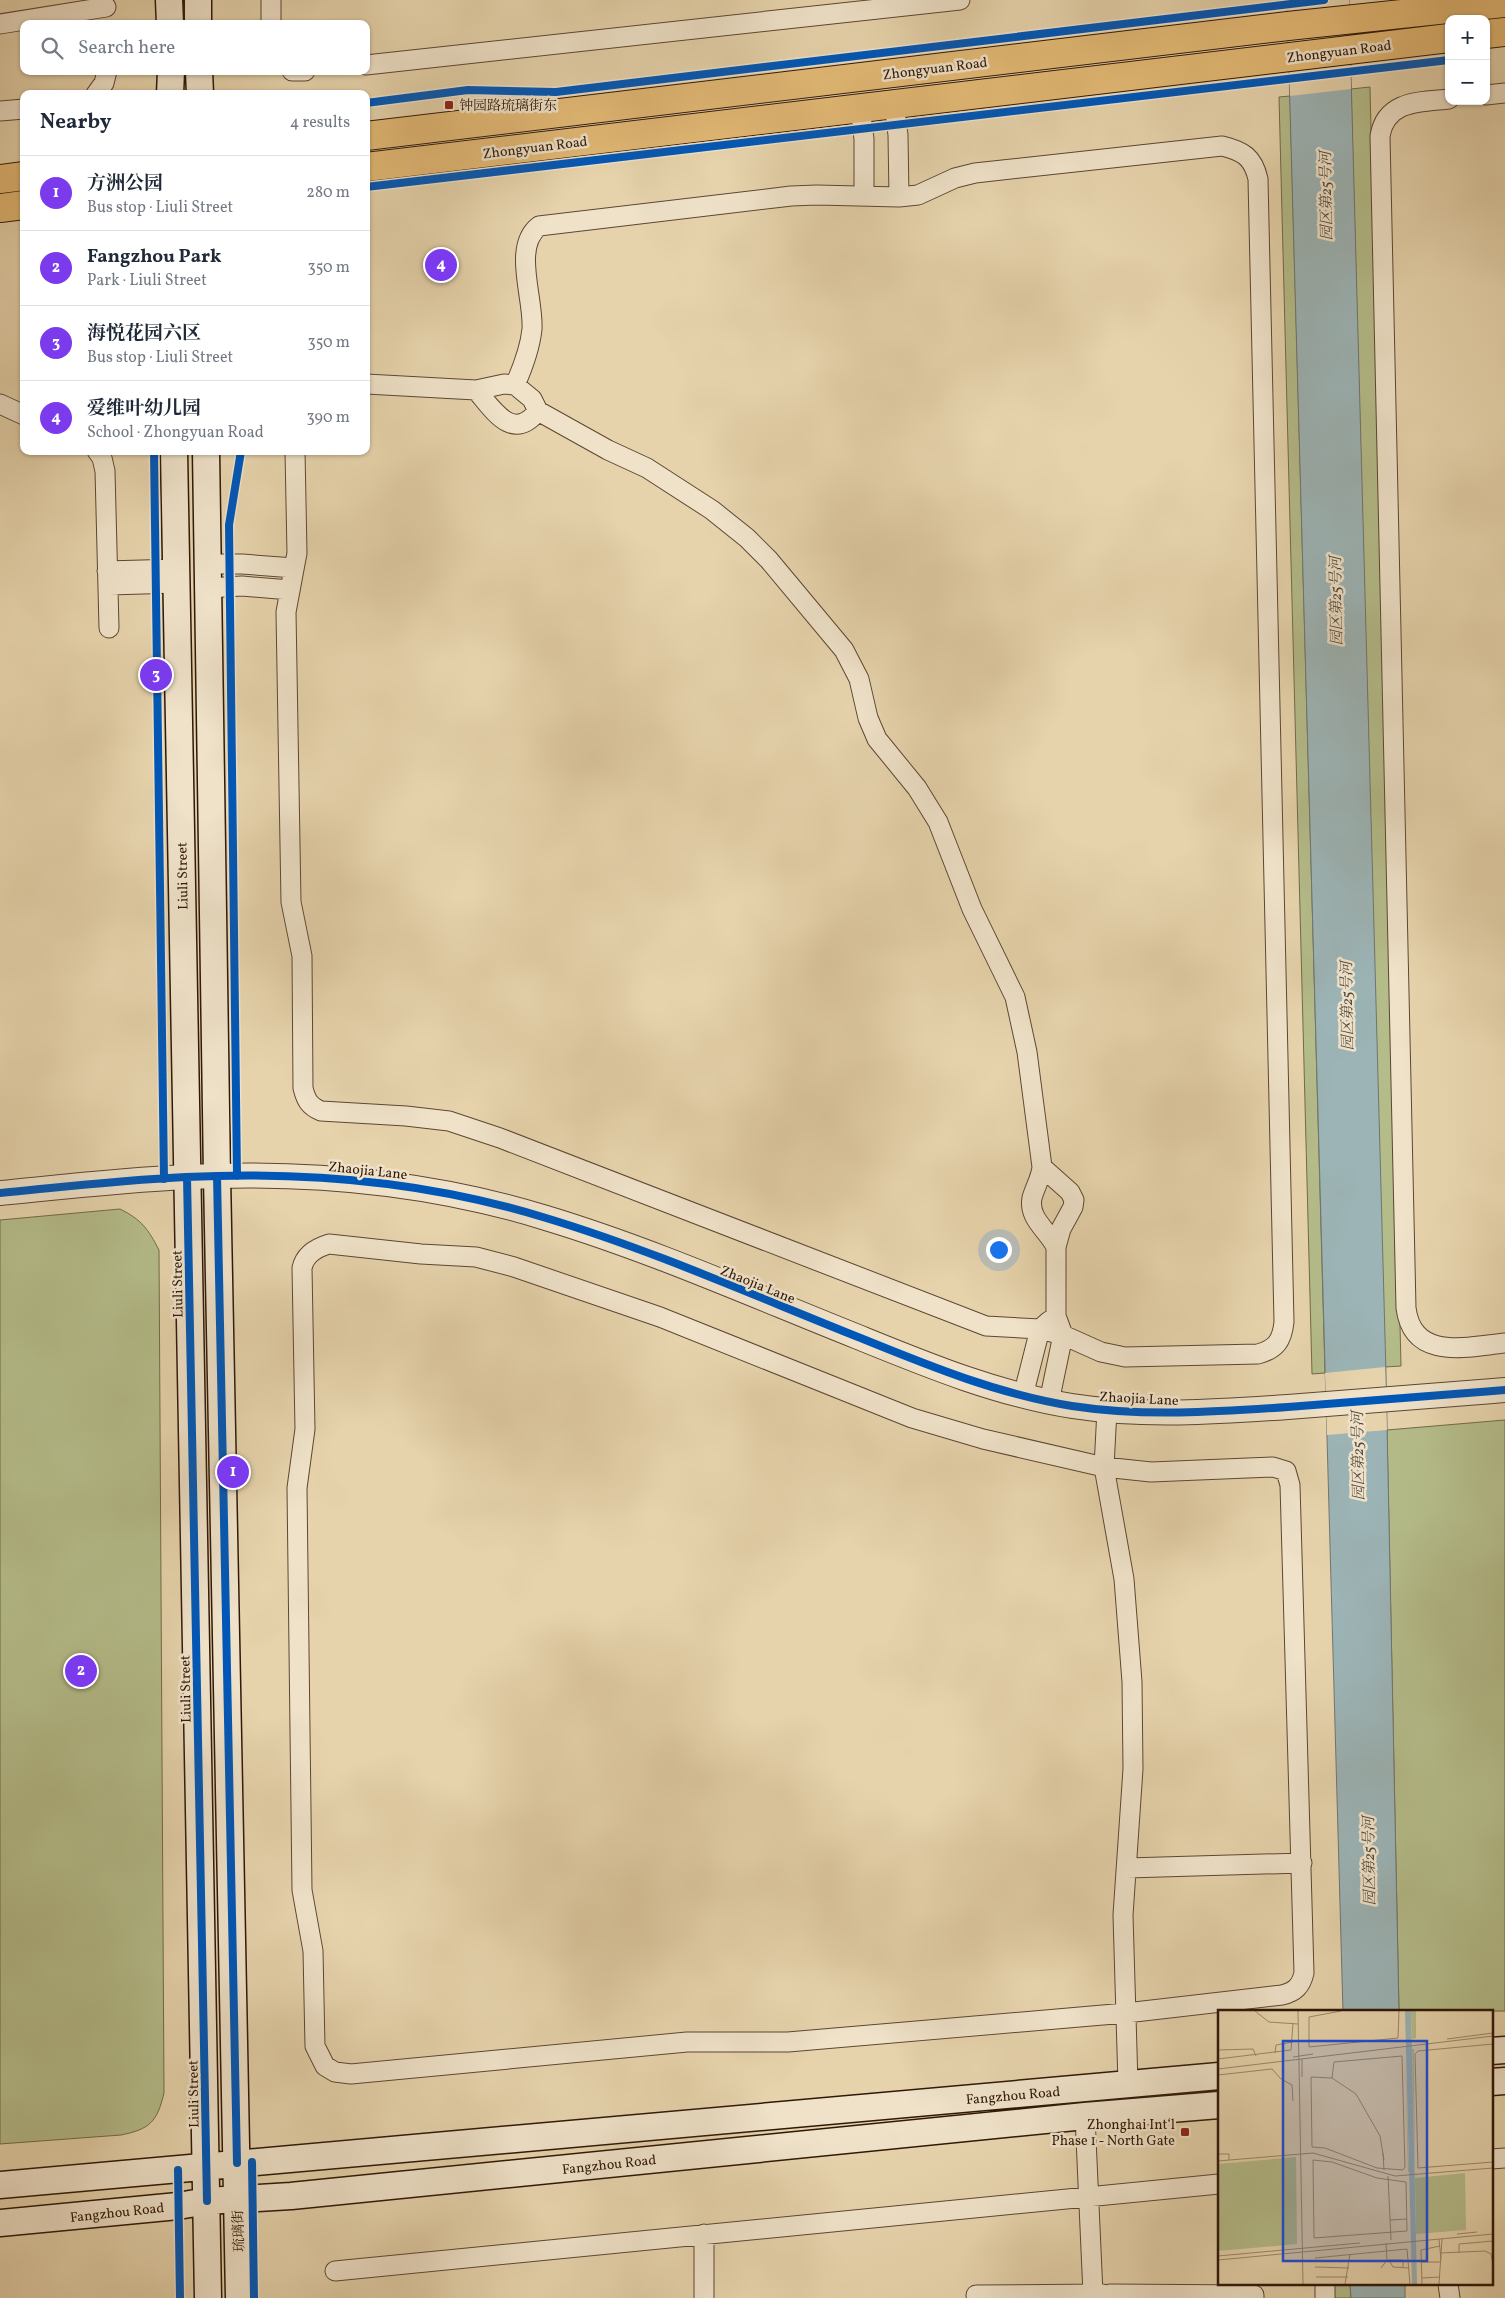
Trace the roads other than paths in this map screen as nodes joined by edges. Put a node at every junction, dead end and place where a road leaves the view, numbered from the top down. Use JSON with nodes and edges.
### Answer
{"nodes":[{"id":1,"x":169,"y":0,"type":"edge"},
{"id":2,"x":198,"y":0,"type":"edge"},
{"id":3,"x":271,"y":0,"type":"edge"},
{"id":4,"x":960,"y":0,"type":"edge"},
{"id":5,"x":1505,"y":3,"type":"edge"},
{"id":6,"x":106,"y":10,"type":"edge"},
{"id":7,"x":30,"y":20,"type":"edge"},
{"id":8,"x":170,"y":20,"type":"edge"},
{"id":9,"x":198,"y":20,"type":"edge"},
{"id":10,"x":271,"y":20,"type":"edge"},
{"id":11,"x":20,"y":21,"type":"edge"},
{"id":12,"x":0,"y":24,"type":"edge"},
{"id":13,"x":1505,"y":32,"type":"edge"},
{"id":14,"x":1490,"y":34,"type":"edge"},
{"id":15,"x":1445,"y":38,"type":"edge"},
{"id":16,"x":370,"y":64,"type":"edge"},
{"id":17,"x":106,"y":75,"type":"edge"},
{"id":18,"x":170,"y":75,"type":"edge"},
{"id":19,"x":199,"y":75,"type":"edge"},
{"id":20,"x":99,"y":90,"type":"edge"},
{"id":21,"x":170,"y":90,"type":"edge"},
{"id":22,"x":200,"y":90,"type":"edge"},
{"id":23,"x":1505,"y":92,"type":"edge"},
{"id":24,"x":1490,"y":94,"type":"edge"},
{"id":25,"x":1445,"y":99,"type":"edge"},
{"id":26,"x":894,"y":104,"type":"junction"},
{"id":27,"x":20,"y":108,"type":"edge"},
{"id":28,"x":860,"y":108,"type":"junction"},
{"id":29,"x":0,"y":111,"type":"edge"},
{"id":30,"x":370,"y":136,"type":"edge"},
{"id":31,"x":370,"y":167,"type":"edge"},
{"id":32,"x":20,"y":176,"type":"edge"},
{"id":33,"x":0,"y":179,"type":"edge"},
{"id":34,"x":864,"y":196,"type":"junction"},
{"id":35,"x":899,"y":197,"type":"junction"},
{"id":36,"x":20,"y":206,"type":"edge"},
{"id":37,"x":0,"y":208,"type":"edge"},
{"id":38,"x":370,"y":384,"type":"edge"},
{"id":39,"x":515,"y":384,"type":"junction"},
{"id":40,"x":476,"y":390,"type":"junction"},
{"id":41,"x":0,"y":404,"type":"edge"},
{"id":42,"x":538,"y":411,"type":"junction"},
{"id":43,"x":20,"y":413,"type":"edge"},
{"id":44,"x":100,"y":455,"type":"edge"},
{"id":45,"x":174,"y":455,"type":"edge"},
{"id":46,"x":206,"y":455,"type":"edge"},
{"id":47,"x":295,"y":455,"type":"edge"},
{"id":48,"x":294,"y":568,"type":"junction"},
{"id":49,"x":177,"y":576,"type":"junction"},
{"id":50,"x":208,"y":576,"type":"junction"},
{"id":51,"x":108,"y":578,"type":"junction"},
{"id":52,"x":290,"y":590,"type":"junction"},
{"id":53,"x":109,"y":628,"type":"dead end"},
{"id":54,"x":1042,"y":1167,"type":"junction"},
{"id":55,"x":217,"y":1176,"type":"junction"},
{"id":56,"x":187,"y":1177,"type":"junction"},
{"id":57,"x":0,"y":1193,"type":"edge"},
{"id":58,"x":1056,"y":1247,"type":"junction"},
{"id":59,"x":1056,"y":1316,"type":"junction"},
{"id":60,"x":1040,"y":1329,"type":"junction"},
{"id":61,"x":1063,"y":1335,"type":"junction"},
{"id":62,"x":1505,"y":1343,"type":"edge"},
{"id":63,"x":1505,"y":1390,"type":"edge"},
{"id":64,"x":1023,"y":1396,"type":"junction"},
{"id":65,"x":1049,"y":1402,"type":"junction"},
{"id":66,"x":1106,"y":1410,"type":"junction"},
{"id":67,"x":1104,"y":1467,"type":"junction"},
{"id":68,"x":1302,"y":1863,"type":"junction"},
{"id":69,"x":1127,"y":1868,"type":"junction"},
{"id":70,"x":1126,"y":2013,"type":"junction"},
{"id":71,"x":1505,"y":2050,"type":"edge"},
{"id":72,"x":1492,"y":2051,"type":"edge"},
{"id":73,"x":1218,"y":2076,"type":"edge"},
{"id":74,"x":1505,"y":2081,"type":"edge"},
{"id":75,"x":1492,"y":2082,"type":"edge"},
{"id":76,"x":1128,"y":2084,"type":"junction"},
{"id":77,"x":1218,"y":2105,"type":"edge"},
{"id":78,"x":1086,"y":2116,"type":"junction"},
{"id":79,"x":1505,"y":2158,"type":"edge"},
{"id":80,"x":1492,"y":2159,"type":"edge"},
{"id":81,"x":237,"y":2163,"type":"junction"},
{"id":82,"x":207,"y":2167,"type":"junction"},
{"id":83,"x":1218,"y":2184,"type":"edge"},
{"id":84,"x":0,"y":2185,"type":"edge"},
{"id":85,"x":237,"y":2198,"type":"junction"},
{"id":86,"x":1088,"y":2198,"type":"junction"},
{"id":87,"x":207,"y":2201,"type":"junction"},
{"id":88,"x":0,"y":2223,"type":"edge"},
{"id":89,"x":704,"y":2234,"type":"junction"},
{"id":90,"x":335,"y":2270,"type":"dead end"},
{"id":91,"x":976,"y":2295,"type":"dead end"},
{"id":92,"x":1102,"y":2296,"type":"edge"},
{"id":93,"x":208,"y":2298,"type":"edge"},
{"id":94,"x":239,"y":2298,"type":"edge"},
{"id":95,"x":704,"y":2298,"type":"edge"},
{"id":96,"x":1254,"y":2298,"type":"edge"}],
"edges":[{"from":1,"to":8,"type":"main road"},
{"from":2,"to":9,"type":"main road"},
{"from":3,"to":10,"type":"street"},
{"from":4,"to":16,"type":"street"},
{"from":5,"to":30,"type":"main road","name":"Zhongyuan Road"},
{"from":6,"to":7,"type":"street"},
{"from":11,"to":12,"type":"street"},
{"from":13,"to":14,"type":"main road"},
{"from":15,"to":26,"type":"main road","name":"Zhongyuan Road"},
{"from":17,"to":20,"type":"street"},
{"from":18,"to":21,"type":"main road"},
{"from":19,"to":22,"type":"main road"},
{"from":23,"to":24,"type":"street"},
{"from":25,"to":62,"type":"street"},
{"from":26,"to":28,"type":"main road","name":"Zhongyuan Road"},
{"from":26,"to":35,"type":"street"},
{"from":27,"to":29,"type":"street"},
{"from":28,"to":31,"type":"main road","name":"Zhongyuan Road"},
{"from":28,"to":34,"type":"street"},
{"from":32,"to":33,"type":"main road"},
{"from":34,"to":35,"type":"street"},
{"from":34,"to":39,"type":"street"},
{"from":35,"to":61,"type":"street"},
{"from":36,"to":37,"type":"main road"},
{"from":38,"to":40,"type":"street"},
{"from":39,"to":40,"type":"street"},
{"from":39,"to":42,"type":"street"},
{"from":40,"to":42,"type":"street"},
{"from":41,"to":43,"type":"street"},
{"from":42,"to":54,"type":"street"},
{"from":44,"to":51,"type":"street"},
{"from":45,"to":49,"type":"main road","name":"Liuli Street"},
{"from":46,"to":50,"type":"main road"},
{"from":47,"to":48,"type":"street"},
{"from":48,"to":50,"type":"street"},
{"from":48,"to":52,"type":"street"},
{"from":49,"to":51,"type":"street"},
{"from":49,"to":56,"type":"main road","name":"Liuli Street"},
{"from":50,"to":52,"type":"street"},
{"from":50,"to":55,"type":"main road"},
{"from":51,"to":53,"type":"street"},
{"from":52,"to":60,"type":"street"},
{"from":54,"to":58,"type":"street"},
{"from":54,"to":58,"type":"street"},
{"from":55,"to":56,"type":"street","name":"Zhaojia Lane"},
{"from":55,"to":64,"type":"street","name":"Zhaojia Lane"},
{"from":55,"to":81,"type":"main road"},
{"from":56,"to":57,"type":"street","name":"Zhaojia Lane"},
{"from":56,"to":82,"type":"main road","name":"Liuli Street"},
{"from":58,"to":59,"type":"street"},
{"from":59,"to":60,"type":"street"},
{"from":59,"to":61,"type":"street"},
{"from":60,"to":61,"type":"street"},
{"from":60,"to":64,"type":"street"},
{"from":61,"to":65,"type":"street"},
{"from":63,"to":66,"type":"street","name":"Zhaojia Lane"},
{"from":64,"to":65,"type":"street","name":"Zhaojia Lane"},
{"from":65,"to":66,"type":"street","name":"Zhaojia Lane"},
{"from":66,"to":67,"type":"street"},
{"from":67,"to":68,"type":"street"},
{"from":67,"to":69,"type":"street"},
{"from":67,"to":70,"type":"street"},
{"from":68,"to":69,"type":"street"},
{"from":68,"to":70,"type":"street"},
{"from":69,"to":70,"type":"street"},
{"from":70,"to":76,"type":"street"},
{"from":71,"to":72,"type":"main road"},
{"from":73,"to":76,"type":"main road","name":"Fangzhou Road"},
{"from":74,"to":75,"type":"main road"},
{"from":76,"to":81,"type":"main road","name":"Fangzhou Road"},
{"from":77,"to":78,"type":"main road","name":"Fangzhou Road"},
{"from":78,"to":85,"type":"main road","name":"Fangzhou Road"},
{"from":78,"to":86,"type":"street"},
{"from":79,"to":80,"type":"street"},
{"from":81,"to":82,"type":"main road","name":"Fangzhou Road"},
{"from":81,"to":85,"type":"main road","name":"琉璃街"},
{"from":82,"to":84,"type":"main road","name":"Fangzhou Road"},
{"from":82,"to":87,"type":"main road","name":"Liuli Street"},
{"from":83,"to":86,"type":"street"},
{"from":85,"to":87,"type":"main road","name":"Fangzhou Road"},
{"from":85,"to":94,"type":"main road","name":"琉璃街"},
{"from":86,"to":89,"type":"street"},
{"from":86,"to":92,"type":"street"},
{"from":87,"to":88,"type":"main road","name":"Fangzhou Road"},
{"from":87,"to":93,"type":"main road"},
{"from":89,"to":90,"type":"street"},
{"from":89,"to":95,"type":"street"},
{"from":91,"to":92,"type":"street"},
{"from":92,"to":96,"type":"street"}]}
